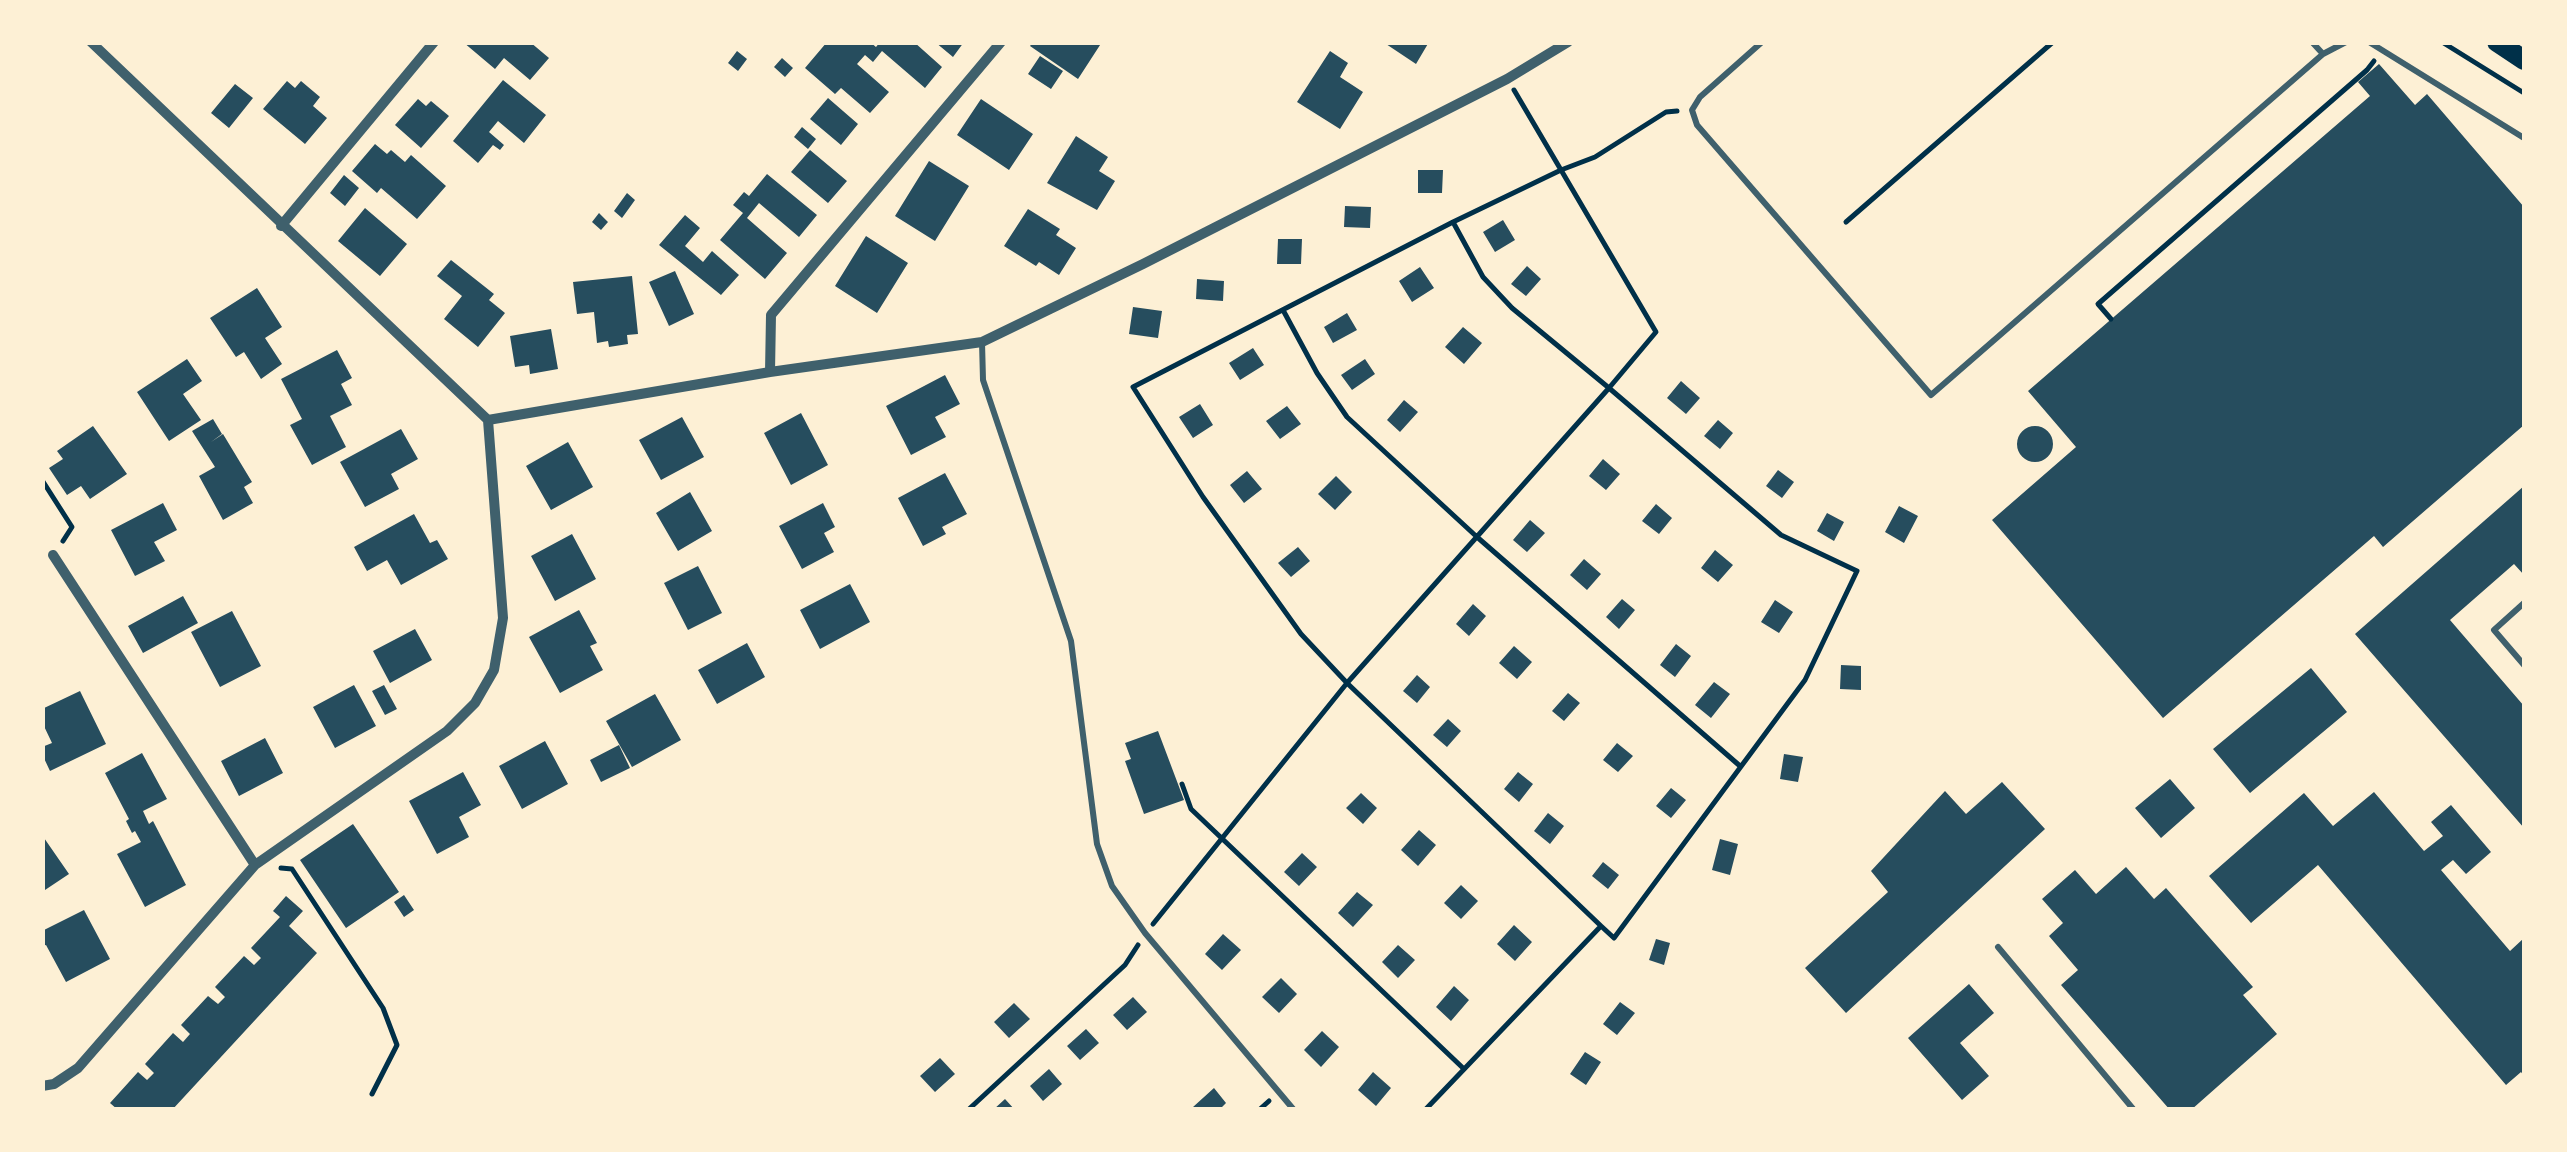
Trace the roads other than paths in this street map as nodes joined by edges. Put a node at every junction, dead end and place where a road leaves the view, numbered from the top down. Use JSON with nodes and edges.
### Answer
{"nodes":[{"id":1,"x":90,"y":42,"type":"edge"},
{"id":2,"x":434,"y":42,"type":"edge"},
{"id":3,"x":1001,"y":42,"type":"edge"},
{"id":4,"x":1568,"y":42,"type":"edge"},
{"id":5,"x":1762,"y":42,"type":"edge"},
{"id":6,"x":2312,"y":42,"type":"edge"},
{"id":7,"x":2346,"y":42,"type":"edge"},
{"id":8,"x":2369,"y":42,"type":"edge"},
{"id":9,"x":2498,"y":42,"type":"edge"},
{"id":10,"x":2323,"y":54,"type":"junction"},
{"id":11,"x":2524,"y":60,"type":"edge"},
{"id":12,"x":2524,"y":138,"type":"edge"},
{"id":13,"x":281,"y":226,"type":"junction"},
{"id":14,"x":982,"y":342,"type":"junction"},
{"id":15,"x":770,"y":372,"type":"junction"},
{"id":16,"x":488,"y":420,"type":"junction"},
{"id":17,"x":53,"y":555,"type":"road end"},
{"id":18,"x":2524,"y":603,"type":"edge"},
{"id":19,"x":2524,"y":665,"type":"edge"},
{"id":20,"x":256,"y":865,"type":"junction"},
{"id":21,"x":1998,"y":947,"type":"dead end"},
{"id":22,"x":42,"y":1086,"type":"edge"},
{"id":23,"x":1294,"y":1110,"type":"edge"},
{"id":24,"x":2134,"y":1110,"type":"edge"}],
"edges":[{"from":1,"to":13,"type":"street"},
{"from":2,"to":13,"type":"street"},
{"from":3,"to":15,"type":"street"},
{"from":4,"to":14,"type":"street"},
{"from":5,"to":10,"type":"lane"},
{"from":6,"to":10,"type":"lane"},
{"from":7,"to":10,"type":"lane"},
{"from":8,"to":12,"type":"lane"},
{"from":9,"to":11,"type":"main road"},
{"from":13,"to":16,"type":"street"},
{"from":14,"to":15,"type":"street"},
{"from":14,"to":23,"type":"lane"},
{"from":15,"to":16,"type":"street"},
{"from":16,"to":20,"type":"street"},
{"from":17,"to":20,"type":"street"},
{"from":18,"to":19,"type":"lane"},
{"from":20,"to":22,"type":"street"},
{"from":21,"to":24,"type":"lane"}]}
